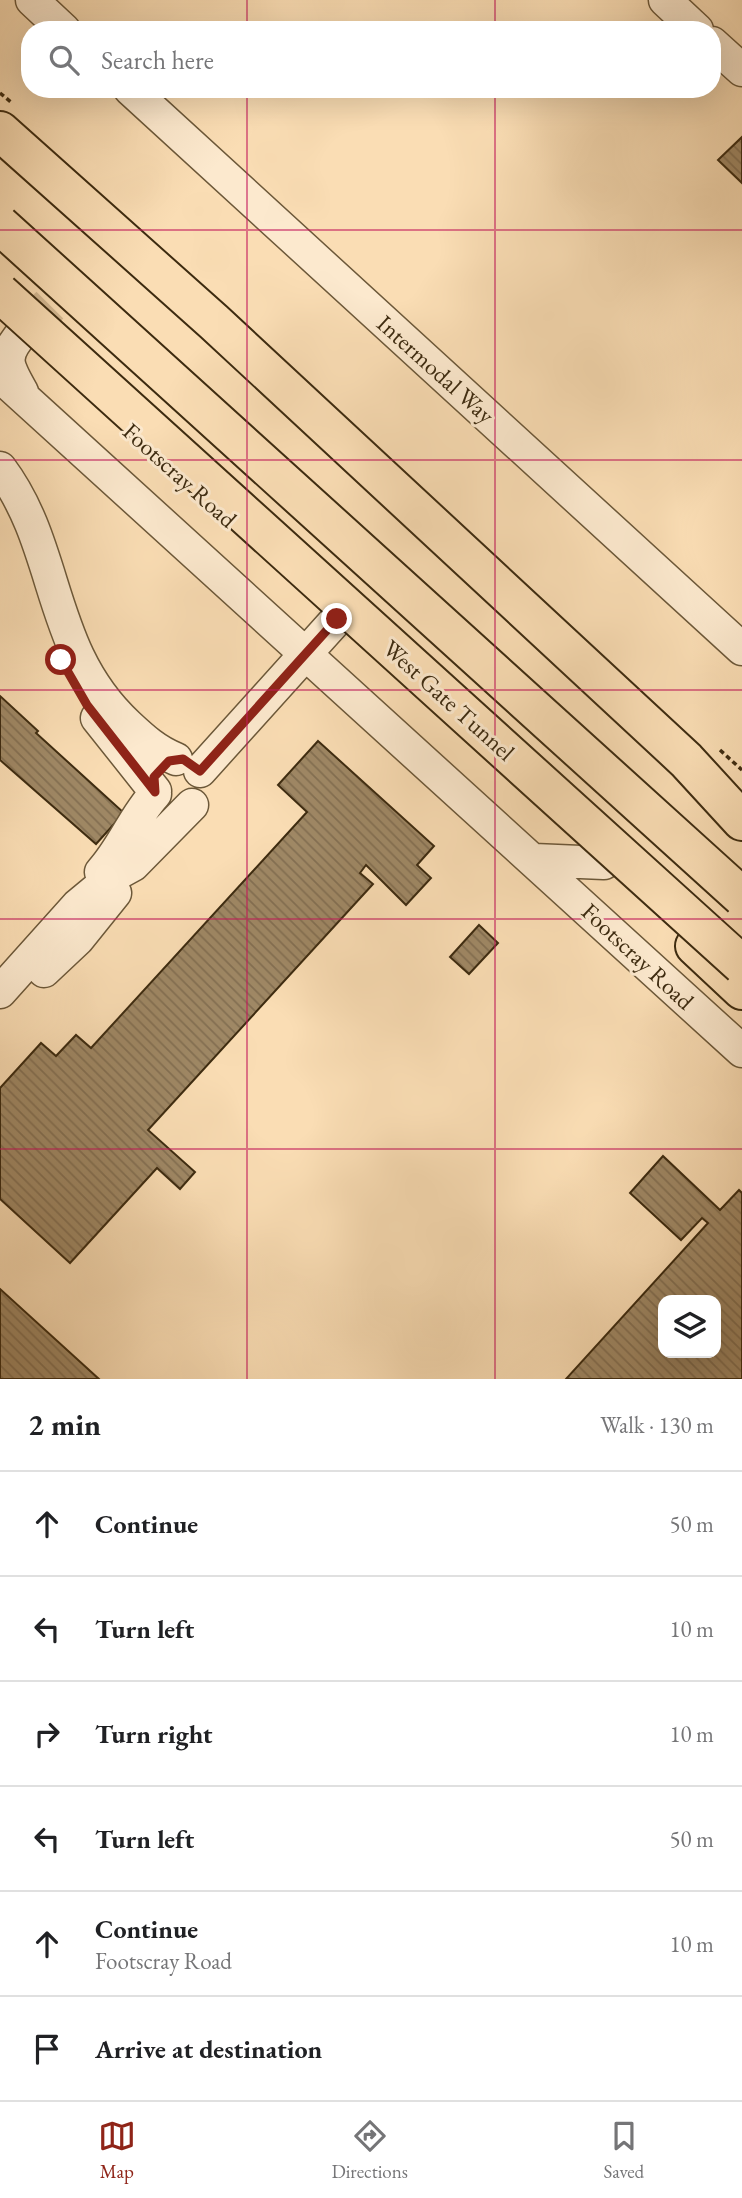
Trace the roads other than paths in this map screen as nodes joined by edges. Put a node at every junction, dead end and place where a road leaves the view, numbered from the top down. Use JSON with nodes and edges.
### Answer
{"nodes":[{"id":1,"x":32,"y":0,"type":"edge"},
{"id":2,"x":665,"y":0,"type":"edge"},
{"id":3,"x":54,"y":21,"type":"edge"},
{"id":4,"x":687,"y":21,"type":"edge"},
{"id":5,"x":721,"y":51,"type":"edge"},
{"id":6,"x":742,"y":70,"type":"edge"},
{"id":7,"x":140,"y":98,"type":"edge"},
{"id":8,"x":0,"y":131,"type":"edge"},
{"id":9,"x":0,"y":225,"type":"edge"},
{"id":10,"x":0,"y":293,"type":"edge"},
{"id":11,"x":11,"y":321,"type":"edge"},
{"id":12,"x":0,"y":376,"type":"edge"},
{"id":13,"x":31,"y":405,"type":"junction"},
{"id":14,"x":0,"y":468,"type":"edge"},
{"id":15,"x":0,"y":510,"type":"edge"},
{"id":16,"x":337,"y":619,"type":"junction"},
{"id":17,"x":742,"y":649,"type":"edge"},
{"id":18,"x":306,"y":653,"type":"junction"},
{"id":19,"x":188,"y":765,"type":"junction"},
{"id":20,"x":155,"y":793,"type":"junction"},
{"id":21,"x":192,"y":805,"type":"junction"},
{"id":22,"x":742,"y":821,"type":"edge"},
{"id":23,"x":534,"y":860,"type":"junction"},
{"id":24,"x":604,"y":863,"type":"junction"},
{"id":25,"x":742,"y":897,"type":"edge"},
{"id":26,"x":742,"y":965,"type":"edge"},
{"id":27,"x":742,"y":990,"type":"edge"},
{"id":28,"x":0,"y":992,"type":"edge"},
{"id":29,"x":742,"y":1051,"type":"edge"}],
"edges":[{"from":1,"to":3,"type":"street"},
{"from":2,"to":4,"type":"street"},
{"from":5,"to":6,"type":"street"},
{"from":7,"to":17,"type":"street","name":"Intermodal Way"},
{"from":8,"to":22,"type":"main road"},
{"from":9,"to":25,"type":"main road","name":"West Gate Tunnel","bridge":true},
{"from":10,"to":26,"type":"main road","name":"West Gate Tunnel","bridge":true},
{"from":11,"to":13,"type":"street","name":"Footscray Road"},
{"from":11,"to":16,"type":"main road","name":"Footscray Road"},
{"from":12,"to":13,"type":"street","name":"Footscray Road"},
{"from":13,"to":18,"type":"street","name":"Footscray Road"},
{"from":14,"to":19,"type":"street"},
{"from":15,"to":20,"type":"street"},
{"from":16,"to":18,"type":"street"},
{"from":16,"to":24,"type":"main road","name":"Footscray Road"},
{"from":18,"to":19,"type":"street"},
{"from":18,"to":23,"type":"street","name":"Footscray Road"},
{"from":19,"to":20,"type":"street"},
{"from":19,"to":21,"type":"street"},
{"from":20,"to":21,"type":"street"},
{"from":20,"to":28,"type":"street"},
{"from":21,"to":28,"type":"street"},
{"from":23,"to":24,"type":"street","name":"Footscray Road"},
{"from":23,"to":29,"type":"street","name":"Footscray Road"},
{"from":24,"to":27,"type":"main road","name":"Footscray Road"}]}
